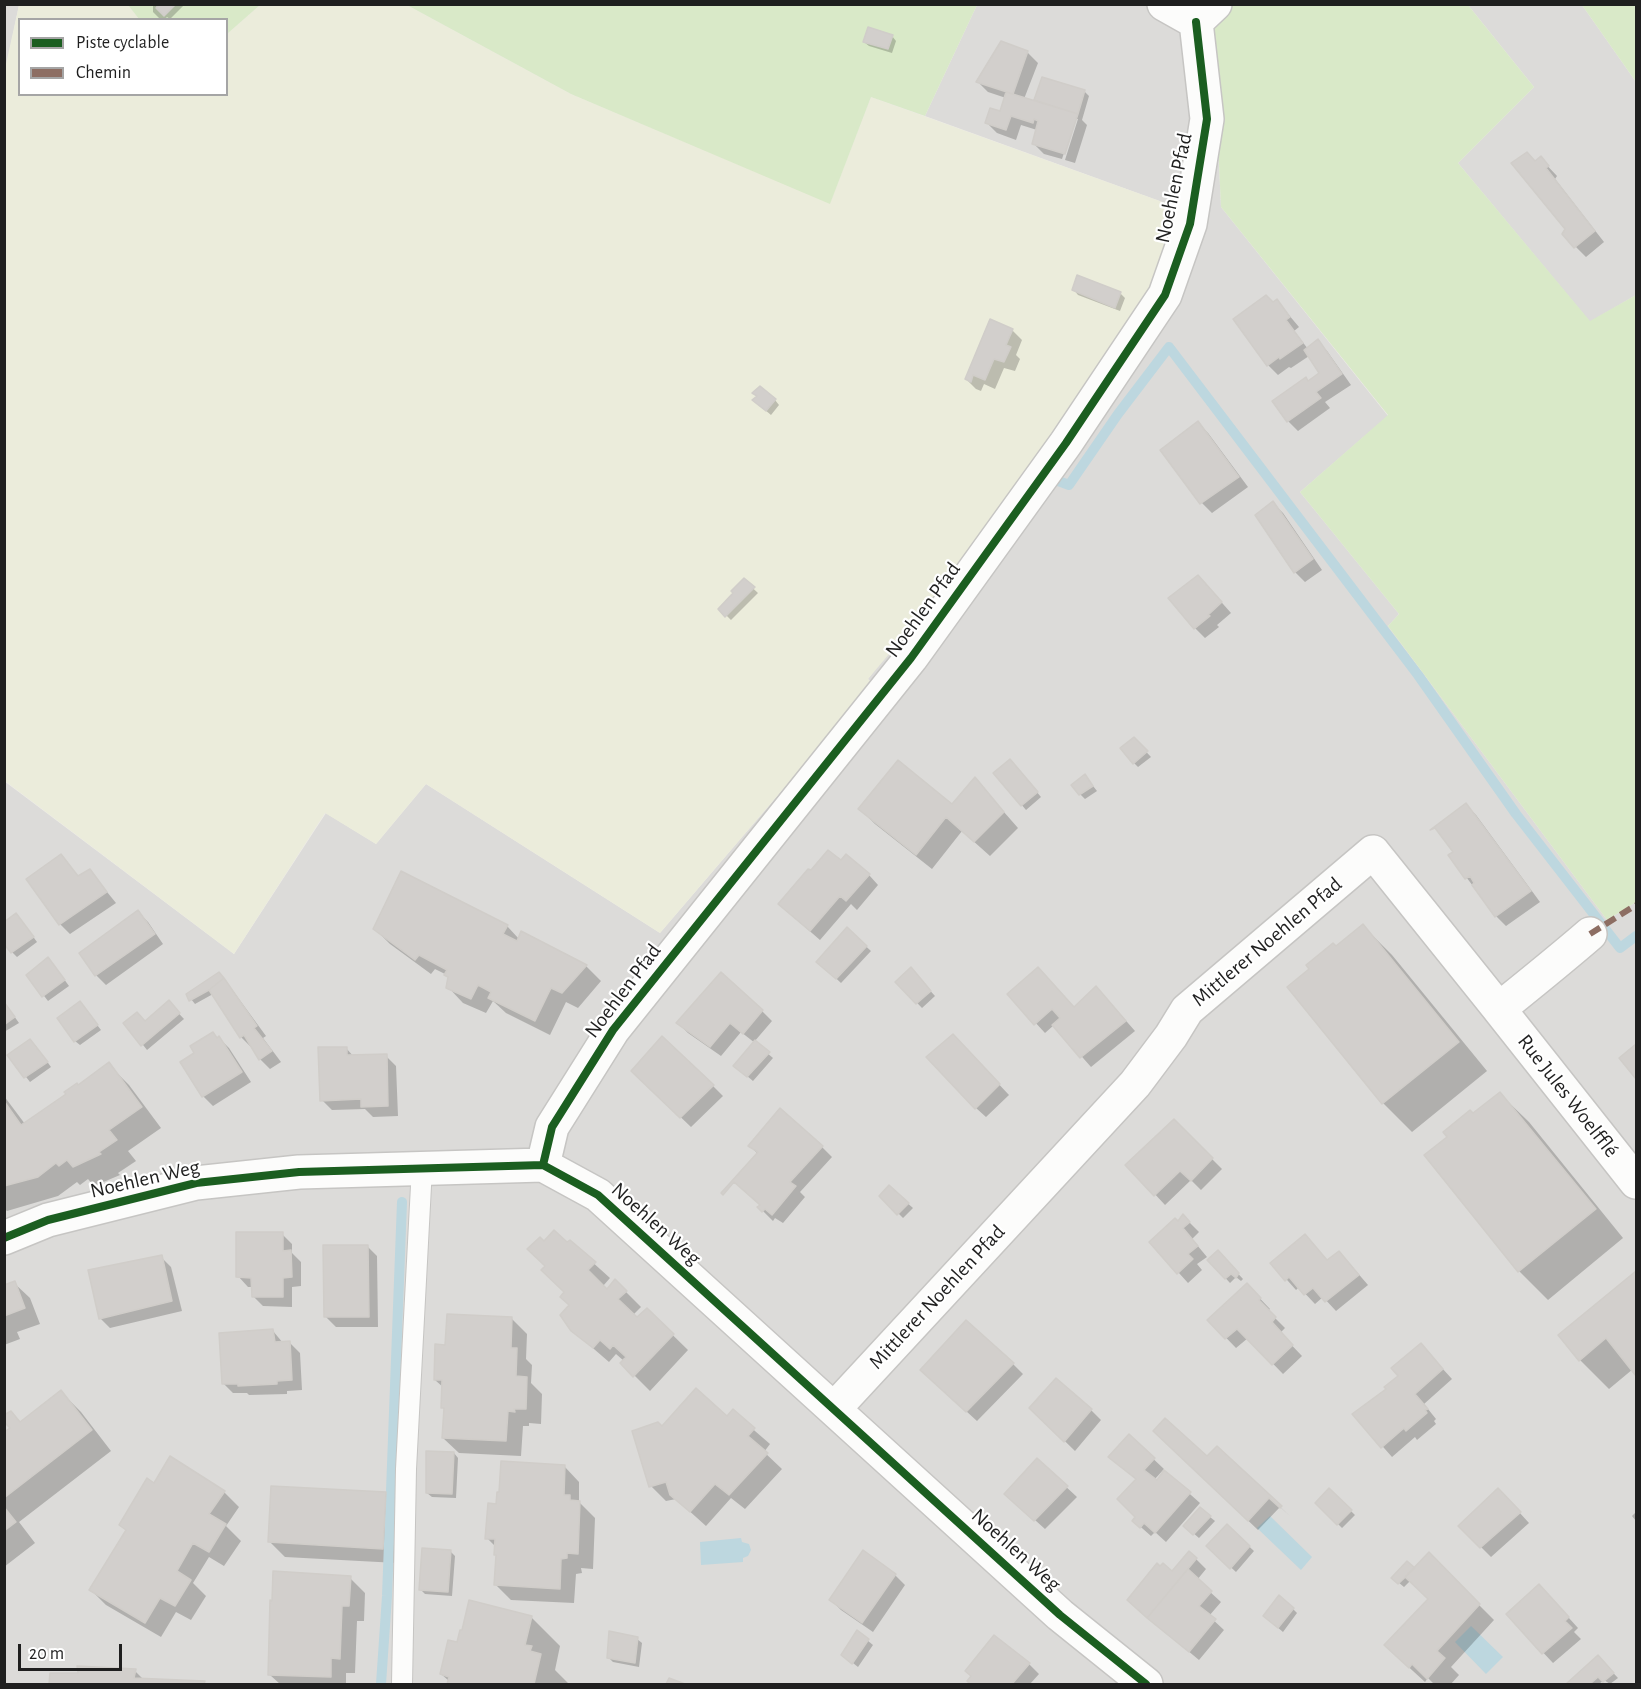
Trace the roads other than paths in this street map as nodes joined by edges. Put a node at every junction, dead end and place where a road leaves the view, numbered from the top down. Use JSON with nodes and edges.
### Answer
{"nodes":[{"id":1,"x":1164,"y":4,"type":"edge"},
{"id":2,"x":1206,"y":13,"type":"edge"},
{"id":3,"x":1590,"y":934,"type":"dead end"},
{"id":4,"x":1499,"y":1009,"type":"junction"},
{"id":5,"x":543,"y":1165,"type":"junction"},
{"id":6,"x":422,"y":1167,"type":"junction"},
{"id":7,"x":1636,"y":1182,"type":"edge"},
{"id":8,"x":4,"y":1238,"type":"edge"},
{"id":9,"x":834,"y":1409,"type":"junction"},
{"id":10,"x":402,"y":1684,"type":"edge"},
{"id":11,"x":1146,"y":1684,"type":"edge"}],
"edges":[{"from":1,"to":2,"type":"street"},
{"from":2,"to":5,"type":"street","name":"Noehlen Pfad"},
{"from":3,"to":4,"type":"street"},
{"from":4,"to":7,"type":"street","name":"Rue Jules Woelfflé"},
{"from":4,"to":9,"type":"street","name":"Mittlerer Noehlen Pfad"},
{"from":5,"to":6,"type":"street","name":"Noehlen Weg"},
{"from":5,"to":9,"type":"street","name":"Noehlen Weg"},
{"from":6,"to":8,"type":"street","name":"Noehlen Weg"},
{"from":6,"to":10,"type":"lane"},
{"from":9,"to":11,"type":"street","name":"Noehlen Weg"}]}
